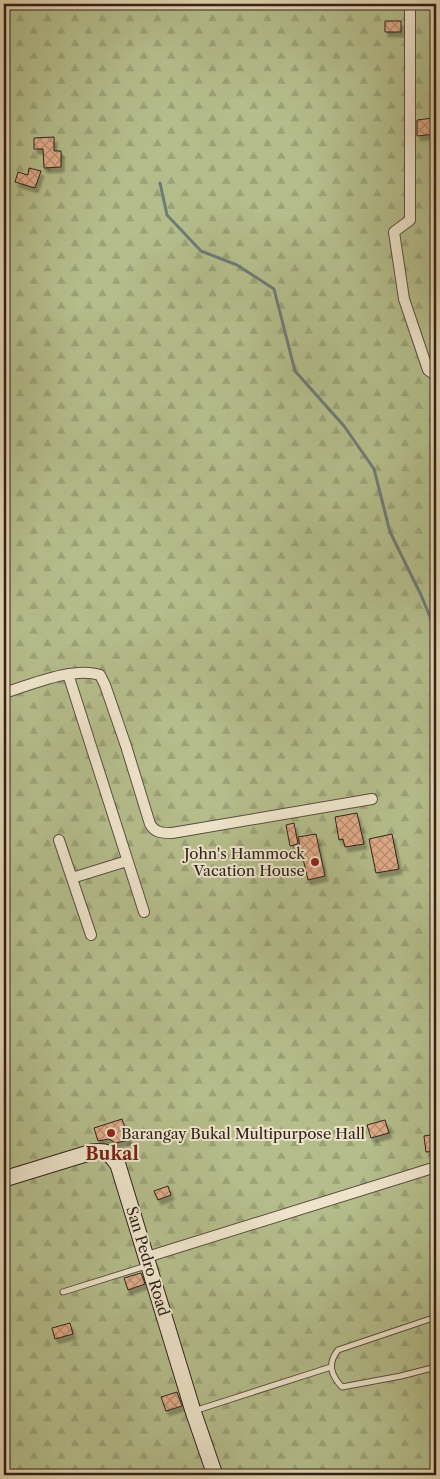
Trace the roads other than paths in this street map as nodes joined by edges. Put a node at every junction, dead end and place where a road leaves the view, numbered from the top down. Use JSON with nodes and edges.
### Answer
{"nodes":[{"id":1,"x":410,"y":4,"type":"edge"},
{"id":2,"x":436,"y":376,"type":"edge"},
{"id":3,"x":68,"y":674,"type":"junction"},
{"id":4,"x":4,"y":693,"type":"edge"},
{"id":5,"x":372,"y":799,"type":"dead end"},
{"id":6,"x":59,"y":840,"type":"dead end"},
{"id":7,"x":127,"y":861,"type":"junction"},
{"id":8,"x":72,"y":878,"type":"junction"},
{"id":9,"x":144,"y":912,"type":"dead end"},
{"id":10,"x":91,"y":935,"type":"dead end"},
{"id":11,"x":436,"y":1167,"type":"edge"},
{"id":12,"x":4,"y":1178,"type":"edge"},
{"id":13,"x":148,"y":1261,"type":"junction"},
{"id":14,"x":63,"y":1292,"type":"dead end"},
{"id":15,"x":436,"y":1317,"type":"edge"},
{"id":16,"x":331,"y":1367,"type":"junction"},
{"id":17,"x":436,"y":1367,"type":"edge"},
{"id":18,"x":193,"y":1412,"type":"junction"},
{"id":19,"x":215,"y":1475,"type":"edge"}],
"edges":[{"from":1,"to":2,"type":"street"},
{"from":3,"to":4,"type":"street"},
{"from":3,"to":5,"type":"street"},
{"from":3,"to":7,"type":"street"},
{"from":6,"to":8,"type":"street"},
{"from":7,"to":8,"type":"street"},
{"from":7,"to":9,"type":"street"},
{"from":8,"to":10,"type":"street"},
{"from":11,"to":13,"type":"street"},
{"from":12,"to":13,"type":"street","name":"San Pedro Road"},
{"from":13,"to":14,"type":"lane"},
{"from":13,"to":18,"type":"street","name":"San Pedro Road"},
{"from":15,"to":16,"type":"lane"},
{"from":16,"to":17,"type":"lane"},
{"from":16,"to":18,"type":"lane"},
{"from":18,"to":19,"type":"street","name":"San Pedro Road"}]}
